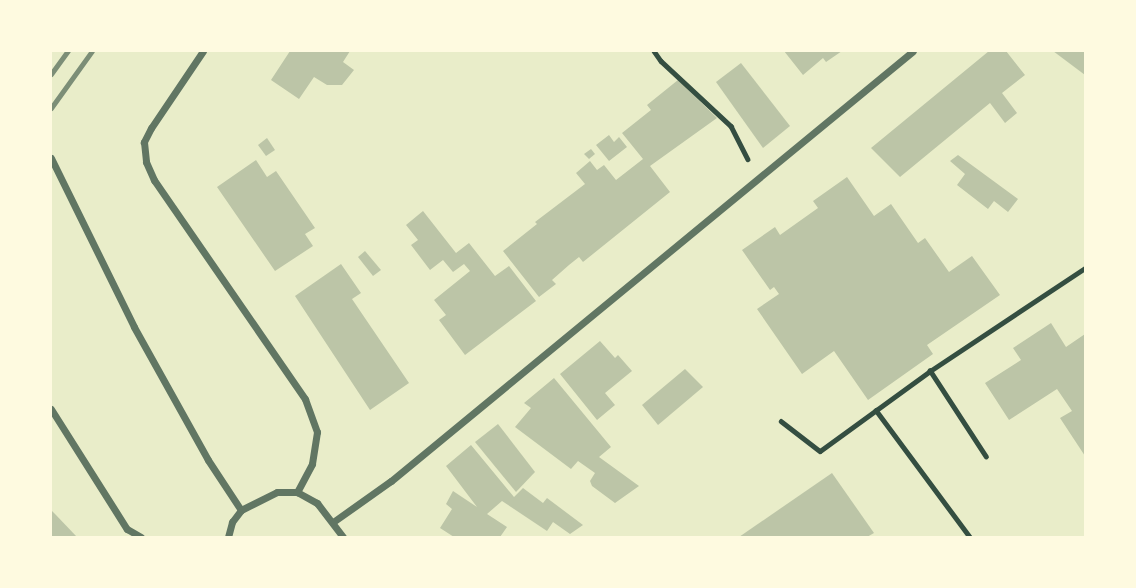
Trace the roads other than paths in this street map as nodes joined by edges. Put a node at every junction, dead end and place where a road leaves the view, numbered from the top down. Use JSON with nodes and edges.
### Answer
{"nodes":[{"id":1,"x":203,"y":51,"type":"edge"},
{"id":2,"x":913,"y":51,"type":"edge"},
{"id":3,"x":51,"y":158,"type":"edge"},
{"id":4,"x":51,"y":409,"type":"edge"},
{"id":5,"x":297,"y":492,"type":"junction"},
{"id":6,"x":241,"y":510,"type":"junction"},
{"id":7,"x":333,"y":522,"type":"junction"},
{"id":8,"x":141,"y":537,"type":"edge"},
{"id":9,"x":229,"y":537,"type":"edge"},
{"id":10,"x":343,"y":537,"type":"edge"}],
"edges":[{"from":1,"to":5,"type":"street"},
{"from":2,"to":7,"type":"street"},
{"from":3,"to":6,"type":"street"},
{"from":4,"to":8,"type":"street"},
{"from":5,"to":6,"type":"street"},
{"from":5,"to":7,"type":"street"},
{"from":6,"to":9,"type":"street"},
{"from":7,"to":10,"type":"street"}]}
